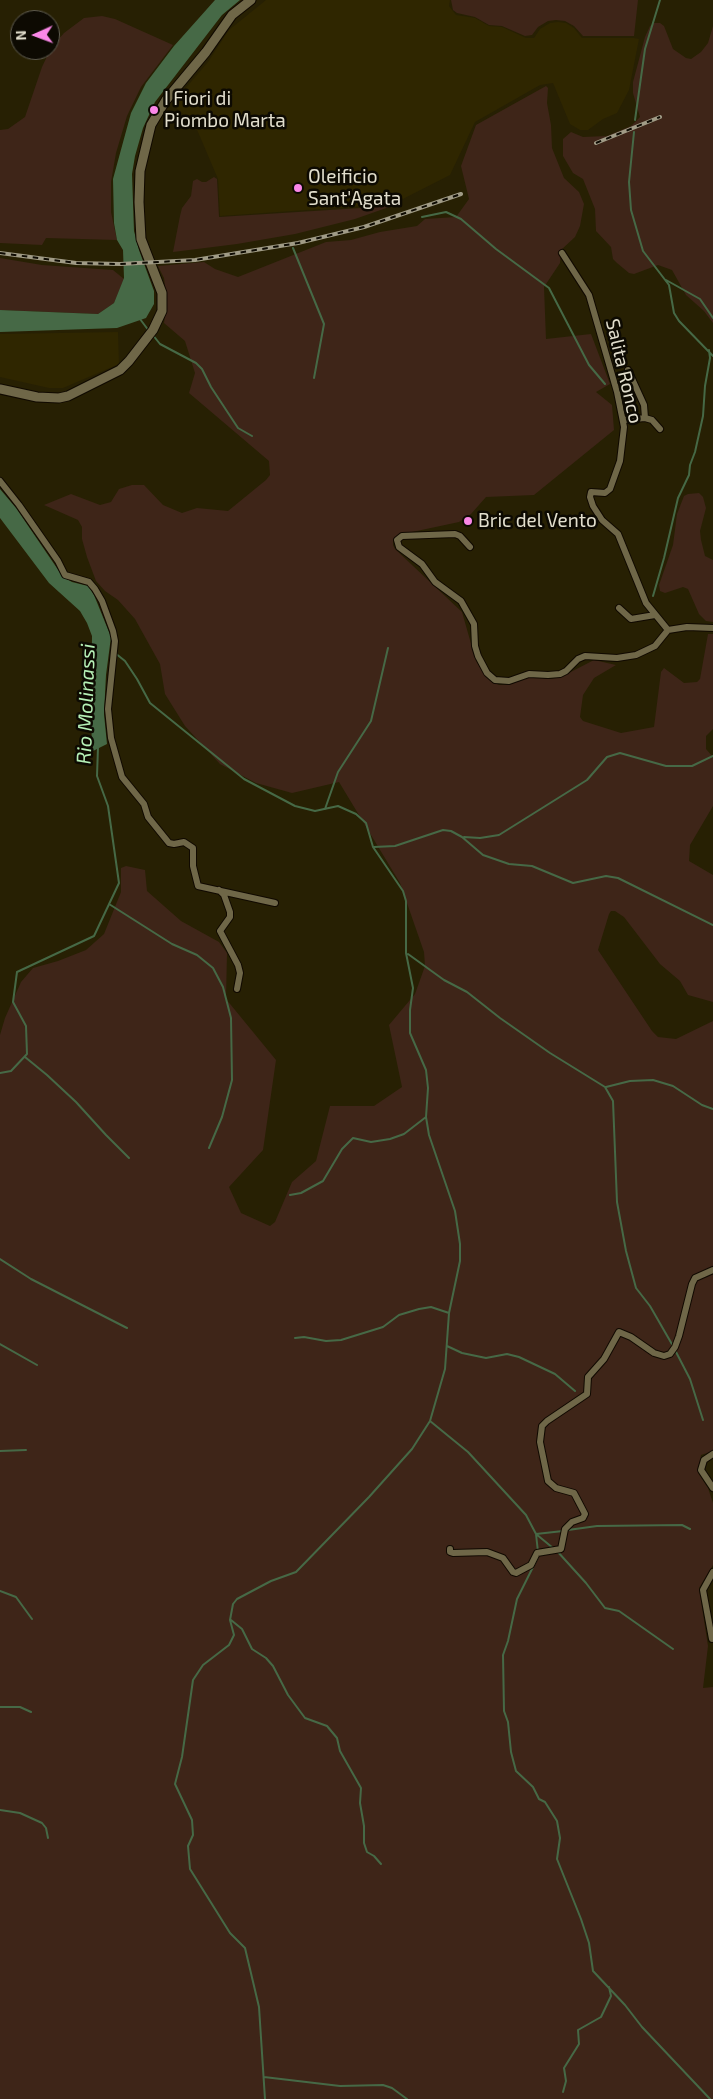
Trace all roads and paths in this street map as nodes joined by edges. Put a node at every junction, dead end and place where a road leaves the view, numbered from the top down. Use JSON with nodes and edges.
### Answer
{"nodes":[{"id":1,"x":251,"y":0,"type":"edge"},
{"id":2,"x":562,"y":253,"type":"dead end"},
{"id":3,"x":628,"y":370,"type":"dead end"},
{"id":4,"x":0,"y":389,"type":"edge"},
{"id":5,"x":645,"y":418,"type":"junction"},
{"id":6,"x":623,"y":420,"type":"junction"},
{"id":7,"x":660,"y":429,"type":"dead end"},
{"id":8,"x":0,"y":481,"type":"edge"},
{"id":9,"x":470,"y":547,"type":"dead end"},
{"id":10,"x":619,"y":608,"type":"dead end"},
{"id":11,"x":655,"y":615,"type":"junction"},
{"id":12,"x":713,"y":628,"type":"edge"},
{"id":13,"x":668,"y":630,"type":"junction"},
{"id":14,"x":220,"y":890,"type":"junction"},
{"id":15,"x":275,"y":903,"type":"dead end"},
{"id":16,"x":237,"y":988,"type":"dead end"},
{"id":17,"x":713,"y":1270,"type":"edge"},
{"id":18,"x":713,"y":1454,"type":"edge"},
{"id":19,"x":713,"y":1488,"type":"edge"},
{"id":20,"x":450,"y":1550,"type":"dead end"},
{"id":21,"x":713,"y":1572,"type":"edge"},
{"id":22,"x":712,"y":1639,"type":"edge"}],
"edges":[{"from":1,"to":4,"type":"main road"},
{"from":2,"to":6,"type":"street","name":"Salita Ronco"},
{"from":3,"to":5,"type":"street"},
{"from":5,"to":6,"type":"street"},
{"from":5,"to":7,"type":"street"},
{"from":6,"to":11,"type":"street","name":"Salita Ronco"},
{"from":8,"to":14,"type":"street"},
{"from":9,"to":13,"type":"street"},
{"from":10,"to":11,"type":"street"},
{"from":11,"to":13,"type":"street","name":"Salita Ronco"},
{"from":12,"to":13,"type":"street"},
{"from":14,"to":15,"type":"street"},
{"from":14,"to":16,"type":"street"},
{"from":17,"to":20,"type":"street"},
{"from":18,"to":19,"type":"street"},
{"from":21,"to":22,"type":"street"}]}
